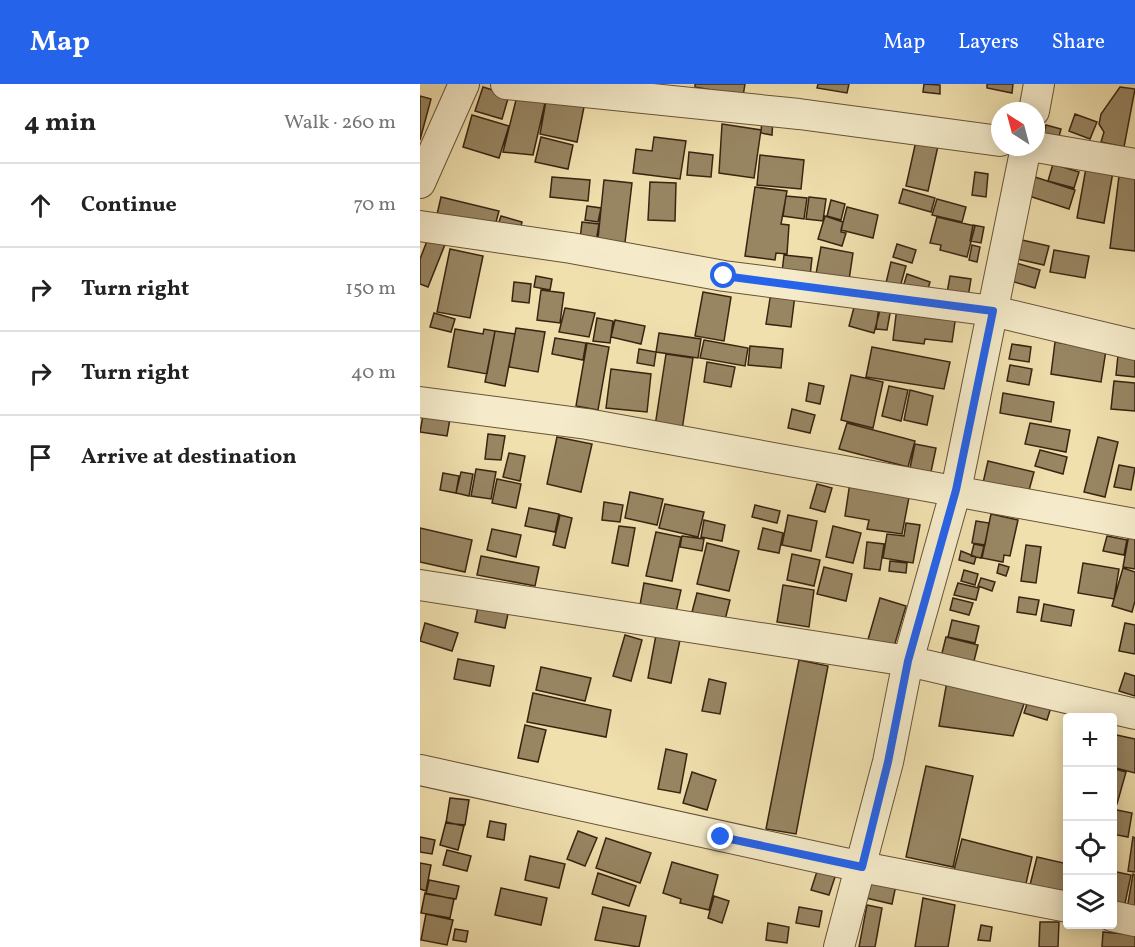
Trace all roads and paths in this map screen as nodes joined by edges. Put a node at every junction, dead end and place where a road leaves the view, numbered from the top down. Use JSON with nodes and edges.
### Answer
{"nodes":[{"id":1,"x":464,"y":84,"type":"edge"},
{"id":2,"x":506,"y":84,"type":"edge"},
{"id":3,"x":1039,"y":84,"type":"edge"},
{"id":4,"x":1036,"y":102,"type":"edge"},
{"id":5,"x":991,"y":140,"type":"edge"},
{"id":6,"x":1045,"y":149,"type":"edge"},
{"id":7,"x":1024,"y":156,"type":"edge"},
{"id":8,"x":1135,"y":164,"type":"edge"},
{"id":9,"x":420,"y":183,"type":"edge"},
{"id":10,"x":420,"y":226,"type":"edge"},
{"id":11,"x":993,"y":311,"type":"junction"},
{"id":12,"x":1135,"y":345,"type":"edge"},
{"id":13,"x":420,"y":402,"type":"edge"},
{"id":14,"x":956,"y":490,"type":"junction"},
{"id":15,"x":1135,"y":524,"type":"edge"},
{"id":16,"x":420,"y":585,"type":"edge"},
{"id":17,"x":908,"y":661,"type":"junction"},
{"id":18,"x":1135,"y":714,"type":"edge"},
{"id":19,"x":420,"y":770,"type":"edge"},
{"id":20,"x":862,"y":867,"type":"junction"},
{"id":21,"x":1063,"y":907,"type":"edge"},
{"id":22,"x":1117,"y":917,"type":"edge"},
{"id":23,"x":1135,"y":921,"type":"edge"},
{"id":24,"x":839,"y":947,"type":"edge"}],
"edges":[{"from":1,"to":9,"type":"street"},
{"from":2,"to":5,"type":"street"},
{"from":3,"to":4,"type":"street"},
{"from":6,"to":8,"type":"street"},
{"from":7,"to":11,"type":"street"},
{"from":10,"to":11,"type":"street"},
{"from":11,"to":12,"type":"street"},
{"from":11,"to":14,"type":"street"},
{"from":13,"to":14,"type":"street"},
{"from":14,"to":15,"type":"street"},
{"from":14,"to":17,"type":"street"},
{"from":16,"to":17,"type":"street"},
{"from":17,"to":18,"type":"street"},
{"from":17,"to":20,"type":"street"},
{"from":19,"to":20,"type":"street"},
{"from":20,"to":21,"type":"street"},
{"from":20,"to":24,"type":"street"},
{"from":22,"to":23,"type":"street"}]}
